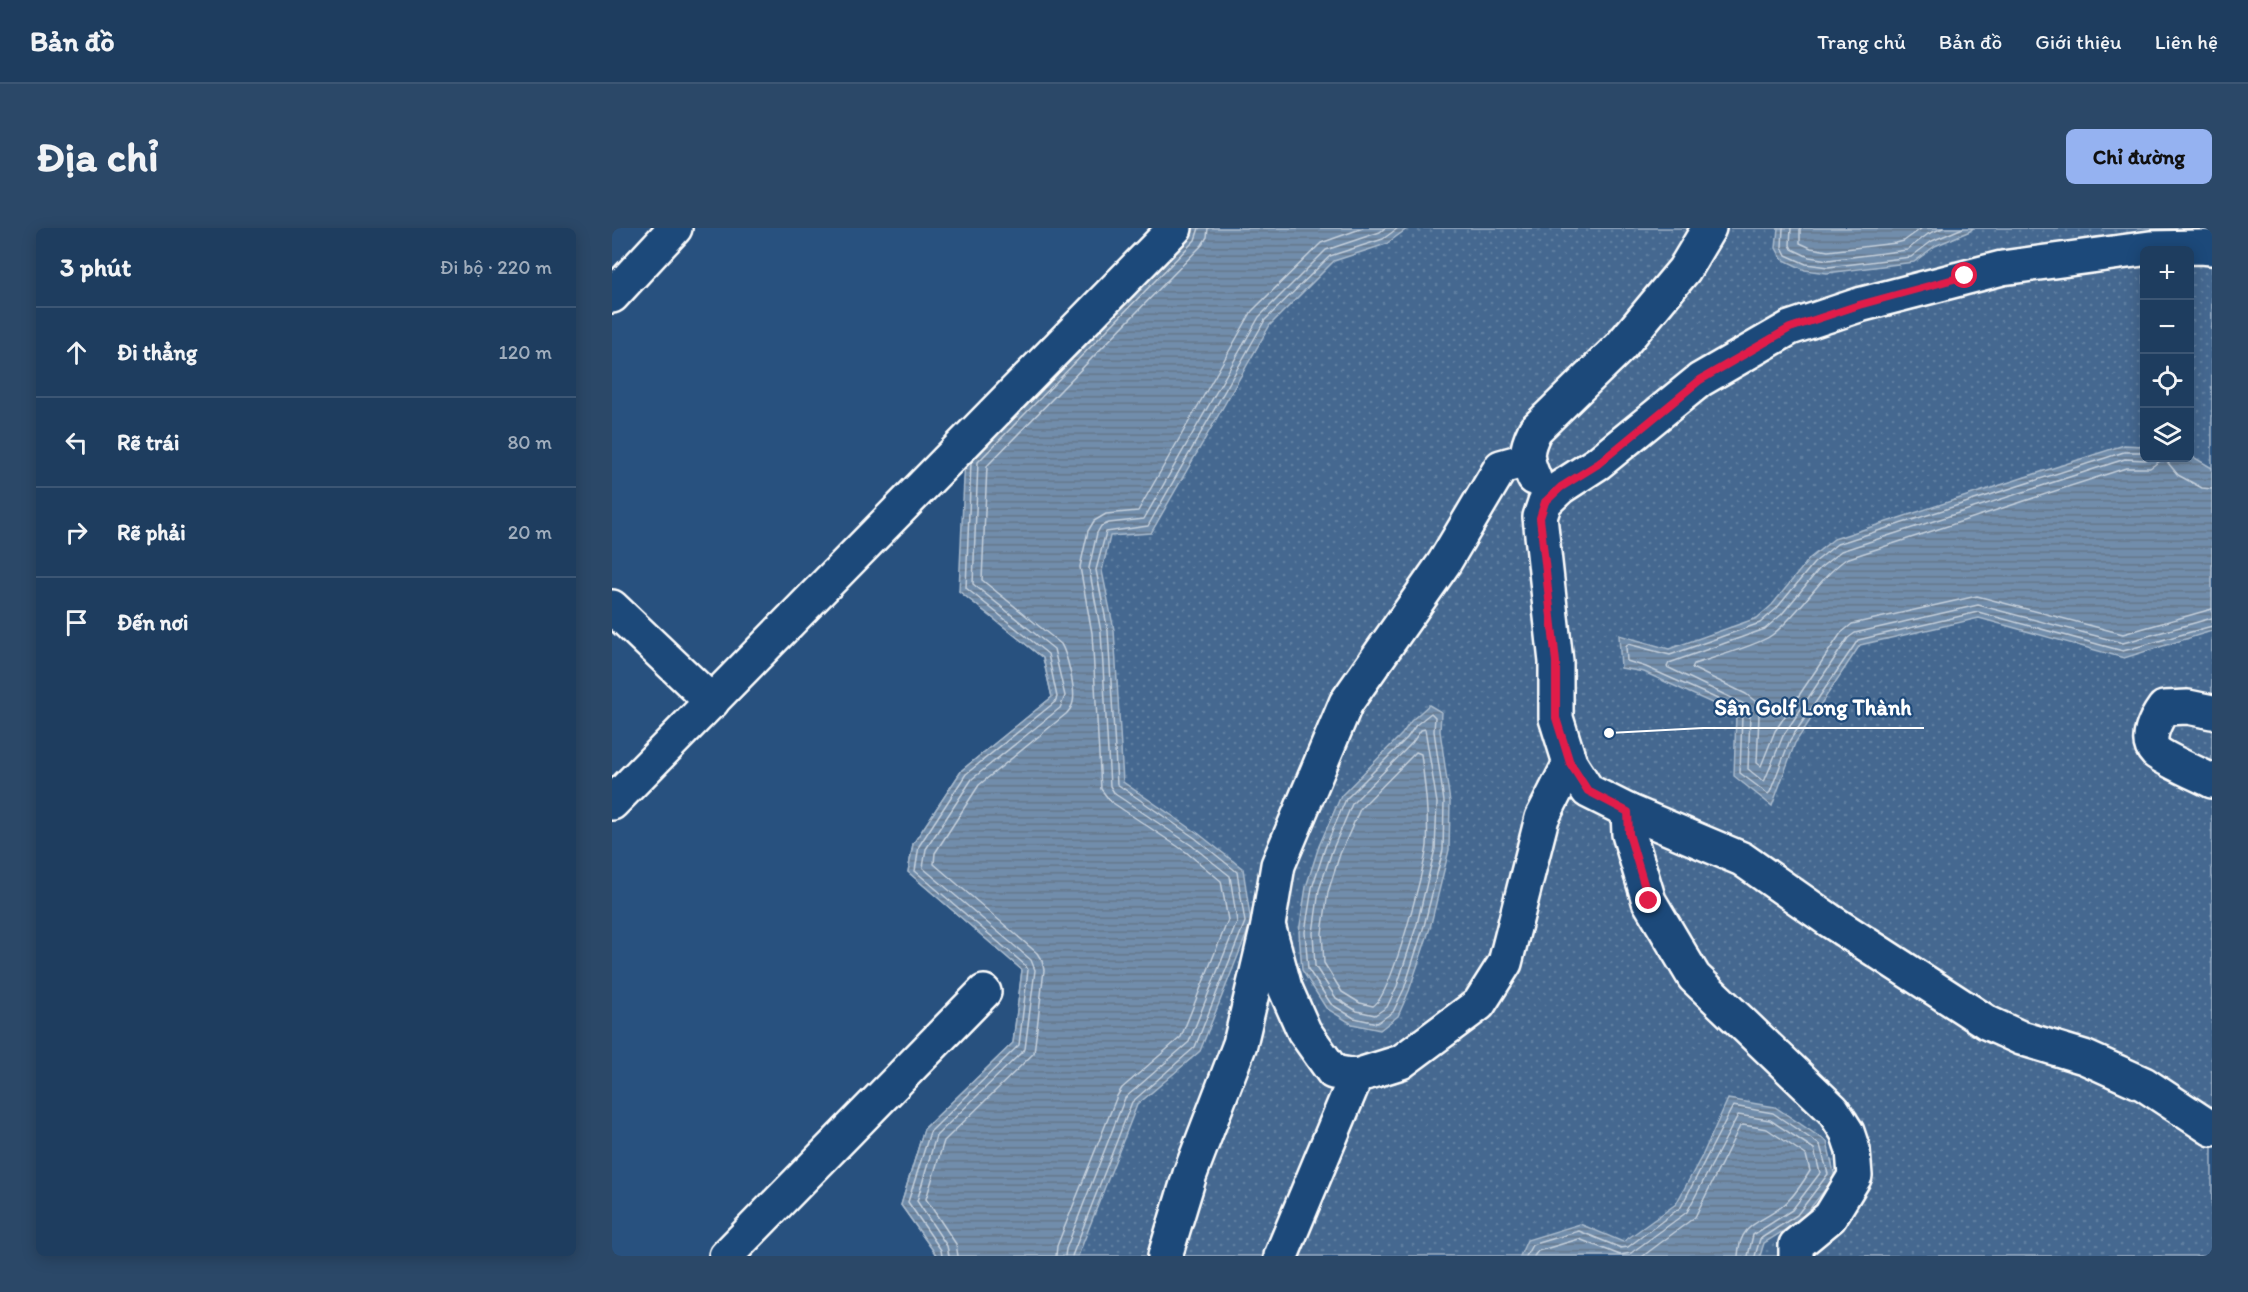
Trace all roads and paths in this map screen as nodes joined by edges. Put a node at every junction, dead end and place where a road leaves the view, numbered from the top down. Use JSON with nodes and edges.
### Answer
{"nodes":[{"id":1,"x":675,"y":228,"type":"edge"},
{"id":2,"x":1175,"y":228,"type":"edge"},
{"id":3,"x":1709,"y":228,"type":"edge"},
{"id":4,"x":2212,"y":248,"type":"edge"},
{"id":5,"x":612,"y":296,"type":"edge"},
{"id":6,"x":1527,"y":460,"type":"junction"},
{"id":7,"x":1545,"y":502,"type":"junction"},
{"id":8,"x":612,"y":607,"type":"edge"},
{"id":9,"x":712,"y":702,"type":"junction"},
{"id":10,"x":2212,"y":712,"type":"edge"},
{"id":11,"x":1570,"y":763,"type":"junction"},
{"id":12,"x":2212,"y":781,"type":"edge"},
{"id":13,"x":612,"y":803,"type":"edge"},
{"id":14,"x":1628,"y":812,"type":"junction"},
{"id":15,"x":1268,"y":925,"type":"junction"},
{"id":16,"x":984,"y":992,"type":"dead end"},
{"id":17,"x":1356,"y":1076,"type":"junction"},
{"id":18,"x":2212,"y":1129,"type":"edge"},
{"id":19,"x":726,"y":1256,"type":"edge"},
{"id":20,"x":1165,"y":1256,"type":"edge"},
{"id":21,"x":1281,"y":1256,"type":"edge"},
{"id":22,"x":1796,"y":1256,"type":"edge"}],
"edges":[{"from":1,"to":5,"type":"street"},
{"from":2,"to":9,"type":"street"},
{"from":3,"to":6,"type":"street"},
{"from":4,"to":7,"type":"street"},
{"from":6,"to":7,"type":"street"},
{"from":6,"to":15,"type":"street"},
{"from":7,"to":11,"type":"street"},
{"from":8,"to":9,"type":"street"},
{"from":9,"to":13,"type":"street"},
{"from":10,"to":12,"type":"street"},
{"from":11,"to":14,"type":"street"},
{"from":11,"to":17,"type":"street"},
{"from":14,"to":18,"type":"street"},
{"from":14,"to":22,"type":"street"},
{"from":15,"to":17,"type":"street"},
{"from":15,"to":20,"type":"street"},
{"from":16,"to":19,"type":"street"},
{"from":17,"to":21,"type":"street"}]}
